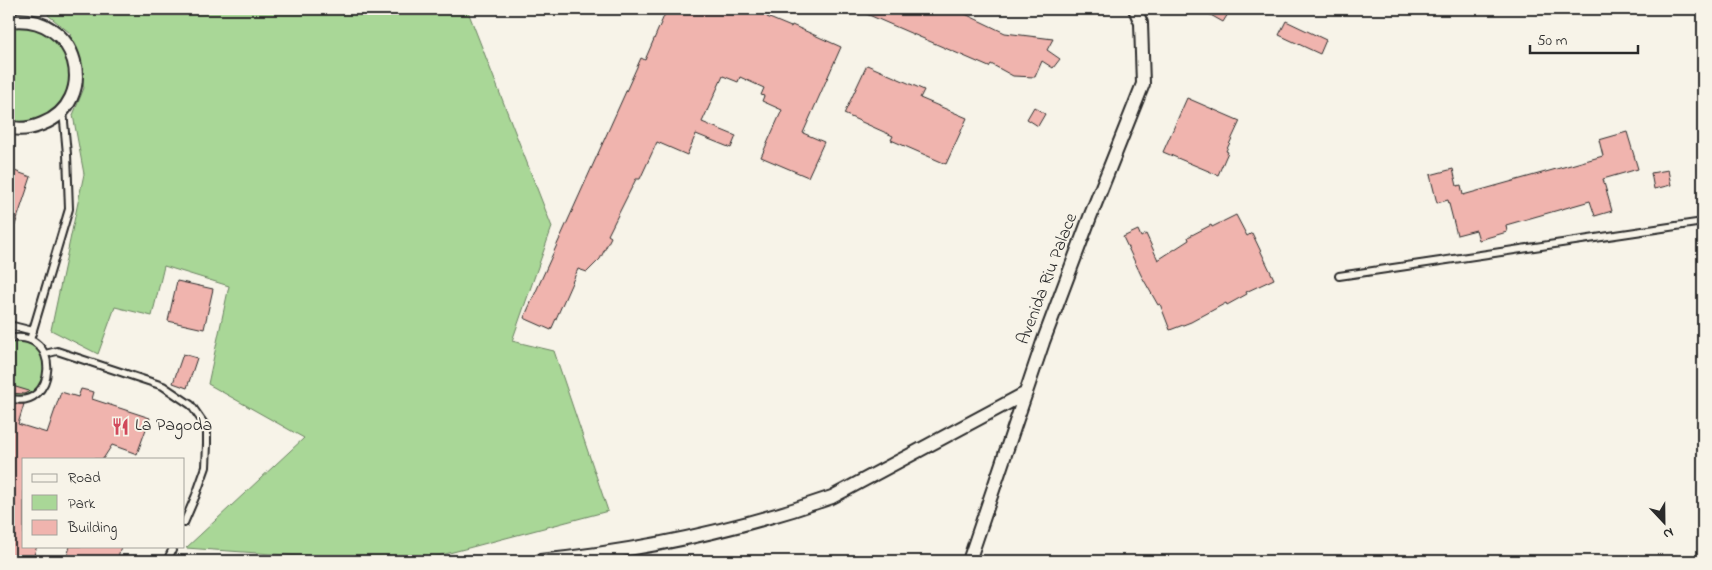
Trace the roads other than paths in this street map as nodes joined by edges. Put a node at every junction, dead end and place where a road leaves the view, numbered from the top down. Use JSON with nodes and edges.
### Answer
{"nodes":[{"id":1,"x":40,"y":9,"type":"edge"},
{"id":2,"x":1135,"y":9,"type":"edge"},
{"id":3,"x":9,"y":22,"type":"edge"},
{"id":4,"x":36,"y":22,"type":"junction"},
{"id":5,"x":63,"y":109,"type":"junction"},
{"id":6,"x":9,"y":127,"type":"edge"},
{"id":7,"x":1703,"y":222,"type":"edge"},
{"id":8,"x":1339,"y":276,"type":"dead end"},
{"id":9,"x":9,"y":325,"type":"edge"},
{"id":10,"x":33,"y":331,"type":"junction"},
{"id":11,"x":9,"y":339,"type":"edge"},
{"id":12,"x":30,"y":340,"type":"junction"},
{"id":13,"x":45,"y":354,"type":"junction"},
{"id":14,"x":1026,"y":393,"type":"junction"},
{"id":15,"x":9,"y":398,"type":"edge"},
{"id":16,"x":185,"y":521,"type":"edge"},
{"id":17,"x":173,"y":548,"type":"edge"},
{"id":18,"x":588,"y":559,"type":"edge"},
{"id":19,"x":167,"y":561,"type":"edge"},
{"id":20,"x":540,"y":561,"type":"edge"},
{"id":21,"x":969,"y":561,"type":"edge"}],
"edges":[{"from":1,"to":4,"type":"street"},
{"from":2,"to":14,"type":"street","name":"Avenida Riu Palace"},
{"from":3,"to":4,"type":"street"},
{"from":4,"to":5,"type":"street"},
{"from":5,"to":6,"type":"street"},
{"from":5,"to":10,"type":"lane"},
{"from":7,"to":8,"type":"lane"},
{"from":9,"to":10,"type":"lane"},
{"from":10,"to":12,"type":"lane"},
{"from":11,"to":12,"type":"lane"},
{"from":12,"to":13,"type":"lane"},
{"from":13,"to":15,"type":"lane"},
{"from":13,"to":16,"type":"lane"},
{"from":14,"to":18,"type":"street"},
{"from":14,"to":21,"type":"street","name":"Avenida Riu Palace"},
{"from":17,"to":19,"type":"lane"},
{"from":18,"to":20,"type":"street"}]}
